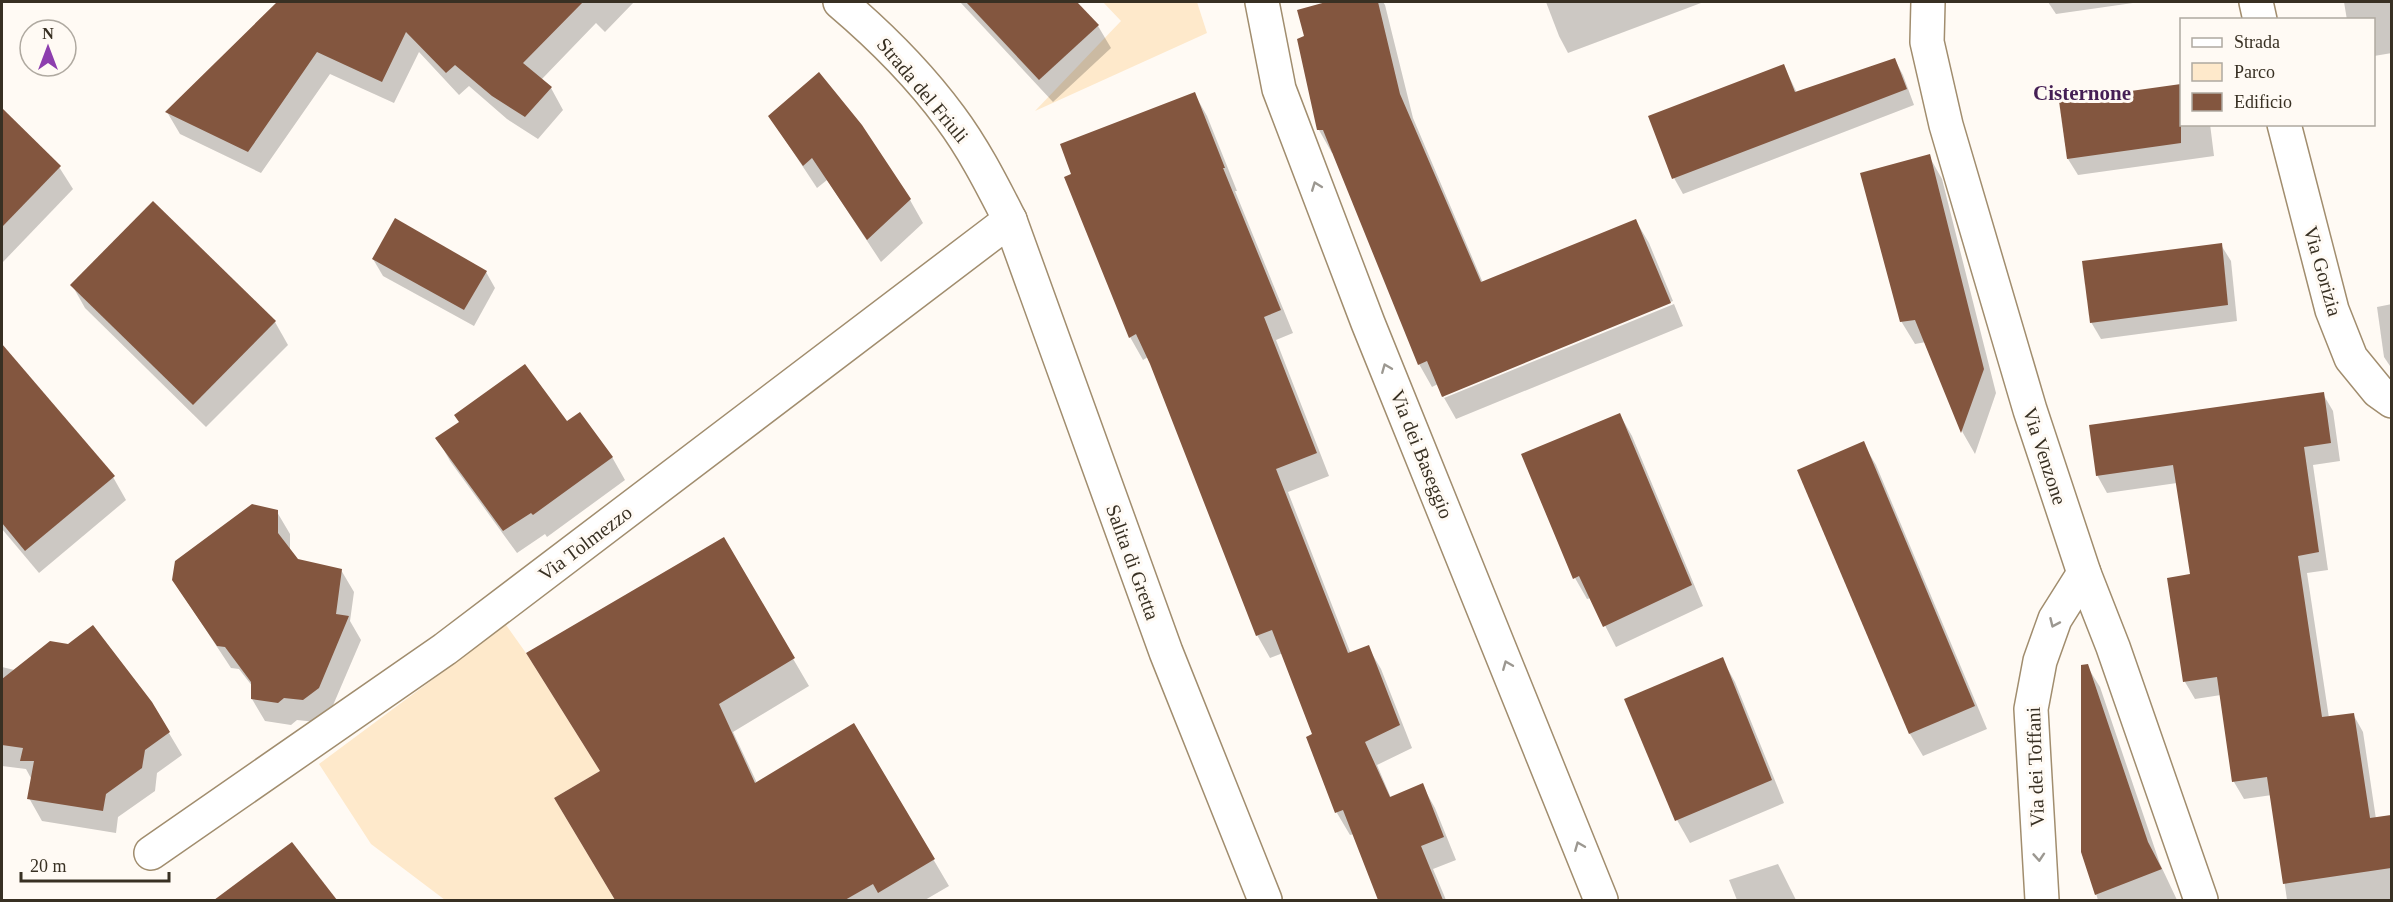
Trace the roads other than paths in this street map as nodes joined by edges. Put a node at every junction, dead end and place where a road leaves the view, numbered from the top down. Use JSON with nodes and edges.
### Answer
{"nodes":[{"id":1,"x":840,"y":2,"type":"edge"},
{"id":2,"x":1262,"y":2,"type":"edge"},
{"id":3,"x":1928,"y":2,"type":"edge"},
{"id":4,"x":2256,"y":2,"type":"edge"},
{"id":5,"x":2260,"y":18,"type":"edge"},
{"id":6,"x":2285,"y":126,"type":"edge"},
{"id":7,"x":1010,"y":220,"type":"junction"},
{"id":8,"x":2391,"y":401,"type":"edge"},
{"id":9,"x":2084,"y":573,"type":"junction"},
{"id":10,"x":151,"y":853,"type":"dead end"},
{"id":11,"x":1265,"y":900,"type":"edge"},
{"id":12,"x":1601,"y":900,"type":"edge"},
{"id":13,"x":2042,"y":900,"type":"edge"},
{"id":14,"x":2201,"y":900,"type":"edge"}],
"edges":[{"from":1,"to":7,"type":"street","name":"Strada del Friuli"},
{"from":12,"to":2,"type":"street","name":"Via dei Baseggio","one_way":true},
{"from":3,"to":9,"type":"street","name":"Via Venzone"},
{"from":4,"to":5,"type":"street"},
{"from":6,"to":8,"type":"street","name":"Via Gorizia"},
{"from":7,"to":10,"type":"street","name":"Via Tolmezzo"},
{"from":7,"to":11,"type":"street","name":"Salita di Gretta"},
{"from":9,"to":13,"type":"street","name":"Via dei Toffani","one_way":true},
{"from":9,"to":14,"type":"street","name":"Via Venzone"}]}
